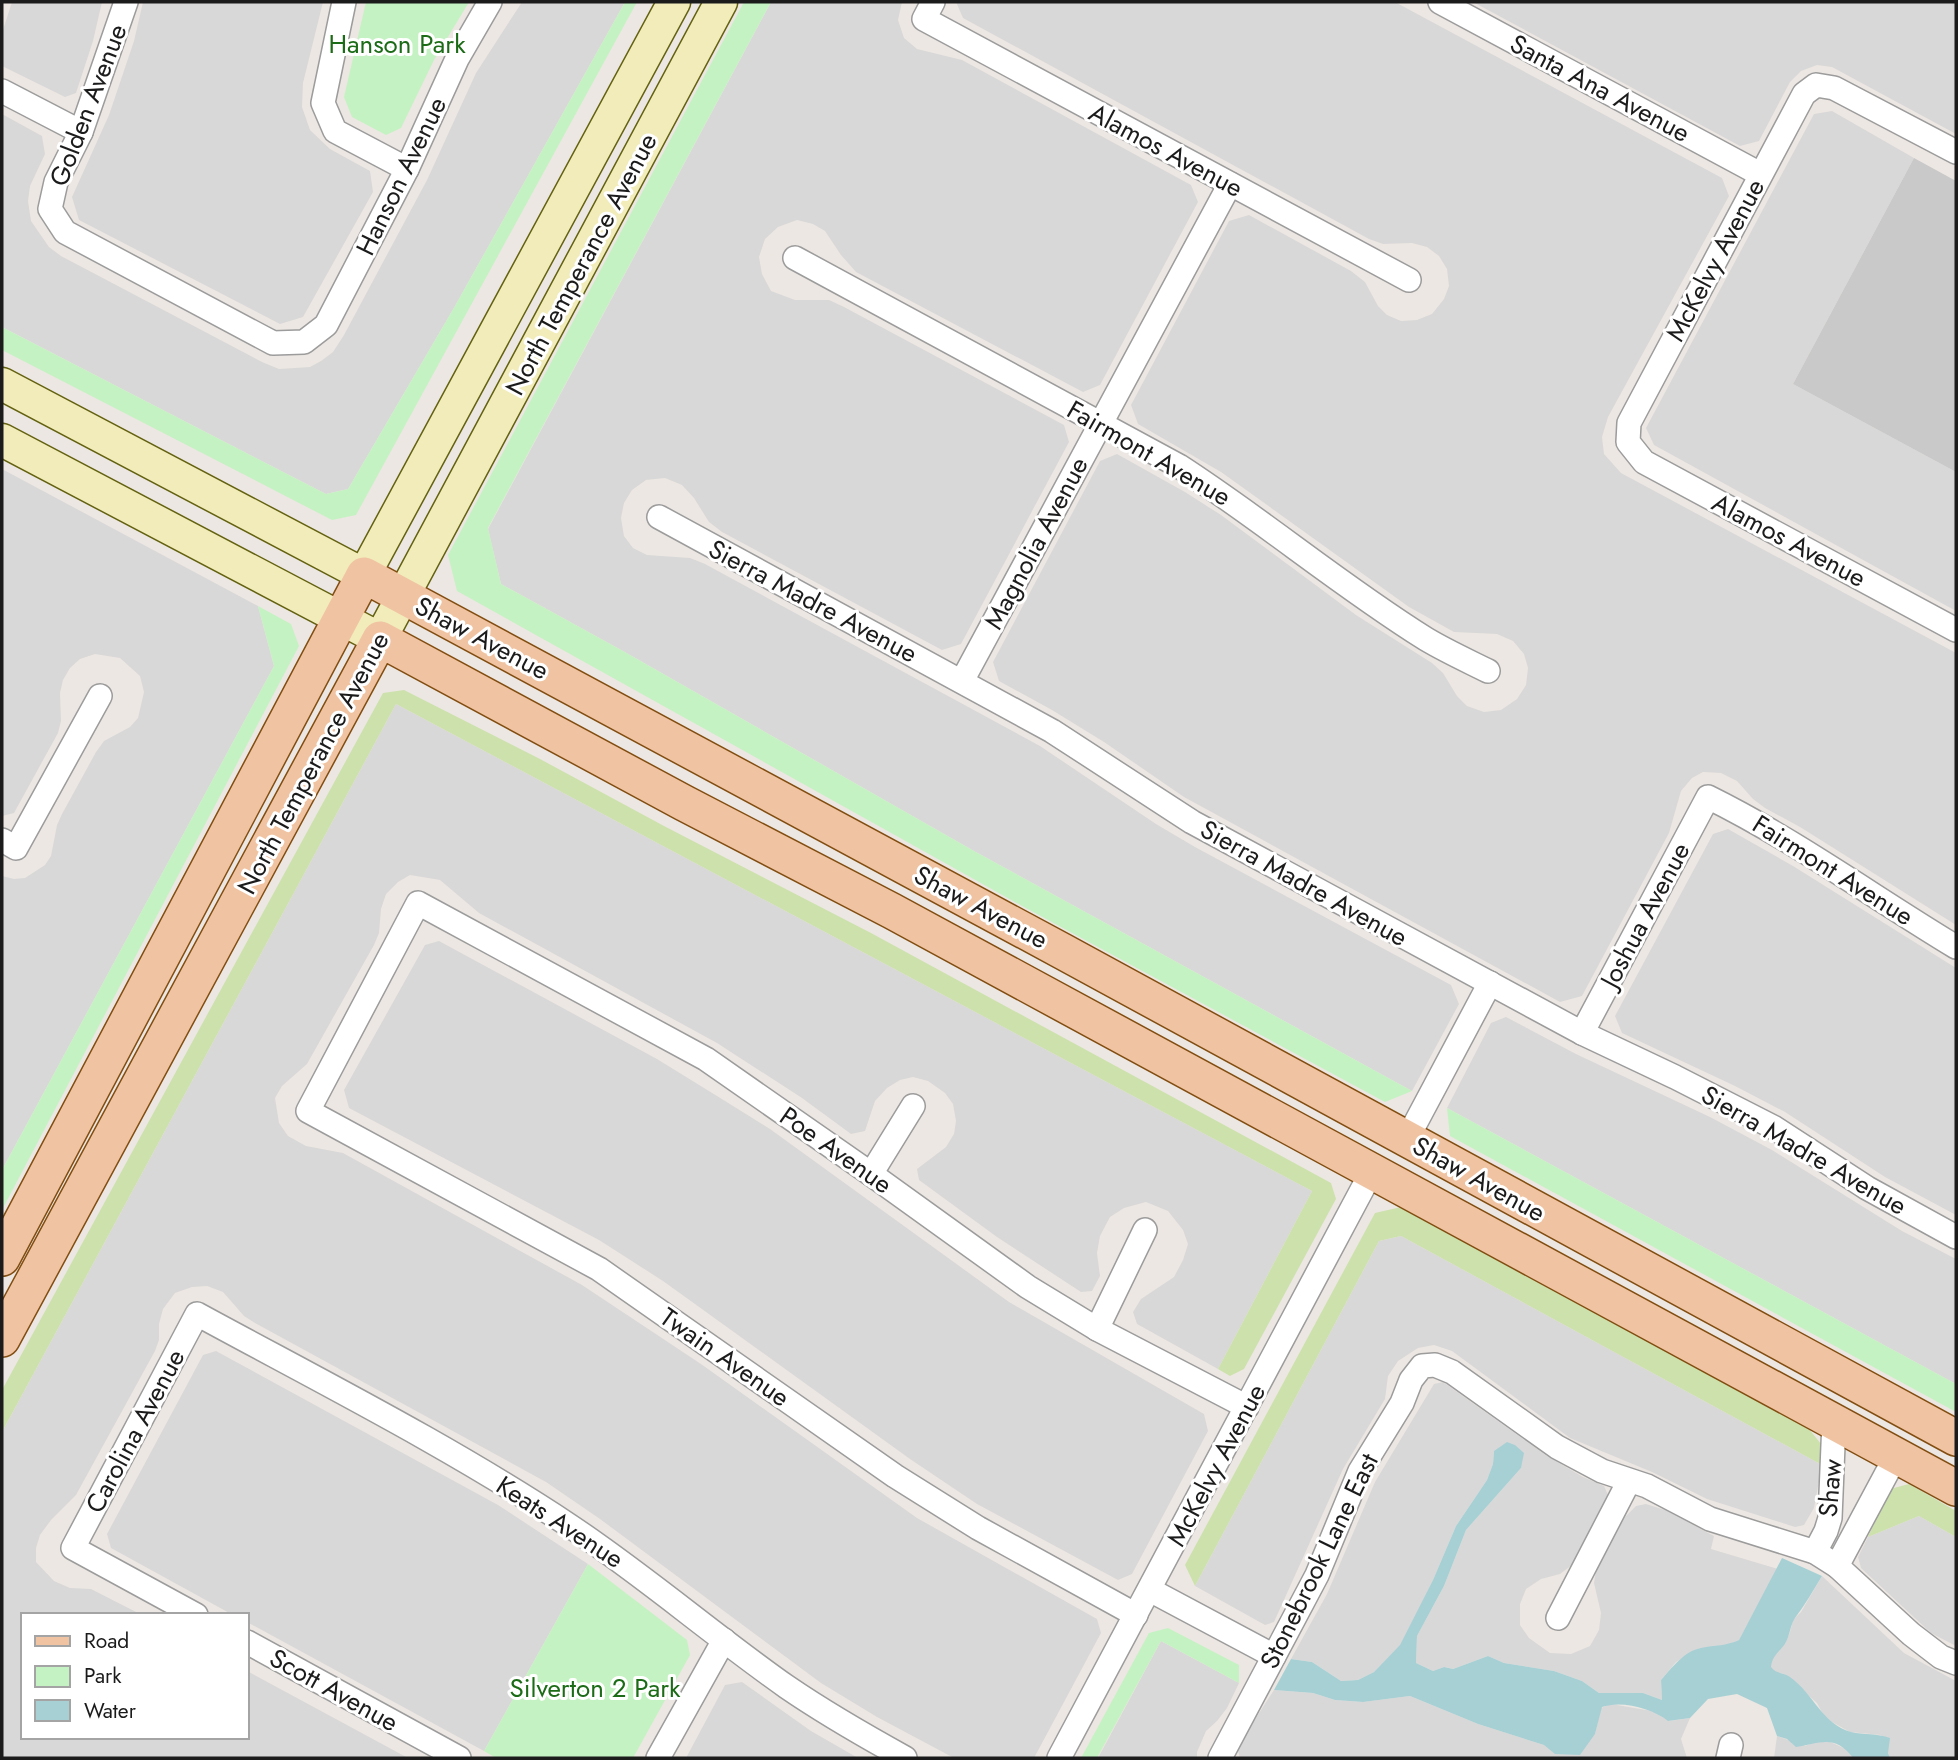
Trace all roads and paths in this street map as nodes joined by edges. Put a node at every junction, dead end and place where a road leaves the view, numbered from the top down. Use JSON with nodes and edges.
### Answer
{"nodes":[{"id":1,"x":127,"y":2,"type":"edge"},
{"id":2,"x":344,"y":2,"type":"edge"},
{"id":3,"x":490,"y":2,"type":"edge"},
{"id":4,"x":674,"y":2,"type":"edge"},
{"id":5,"x":721,"y":2,"type":"edge"},
{"id":6,"x":1440,"y":2,"type":"edge"},
{"id":7,"x":928,"y":10,"type":"edge"},
{"id":8,"x":2,"y":91,"type":"edge"},
{"id":9,"x":81,"y":132,"type":"junction"},
{"id":10,"x":1956,"y":152,"type":"edge"},
{"id":11,"x":407,"y":169,"type":"junction"},
{"id":12,"x":1760,"y":174,"type":"junction"},
{"id":13,"x":1230,"y":184,"type":"junction"},
{"id":14,"x":795,"y":258,"type":"dead end"},
{"id":15,"x":1409,"y":280,"type":"dead end"},
{"id":16,"x":304,"y":342,"type":"joint"},
{"id":17,"x":2,"y":384,"type":"edge"},
{"id":18,"x":1101,"y":422,"type":"junction"},
{"id":19,"x":2,"y":440,"type":"edge"},
{"id":20,"x":1628,"y":442,"type":"joint"},
{"id":21,"x":659,"y":517,"type":"dead end"},
{"id":22,"x":364,"y":575,"type":"junction"},
{"id":23,"x":403,"y":596,"type":"junction"},
{"id":24,"x":341,"y":618,"type":"junction"},
{"id":25,"x":1956,"y":630,"type":"edge"},
{"id":26,"x":380,"y":639,"type":"junction"},
{"id":27,"x":1488,"y":671,"type":"dead end"},
{"id":28,"x":962,"y":681,"type":"junction"},
{"id":29,"x":100,"y":696,"type":"dead end"},
{"id":30,"x":1708,"y":797,"type":"joint"},
{"id":31,"x":9,"y":844,"type":"edge"},
{"id":32,"x":1956,"y":947,"type":"edge"},
{"id":33,"x":1490,"y":984,"type":"junction"},
{"id":34,"x":1582,"y":1033,"type":"junction"},
{"id":35,"x":1139,"y":1046,"type":"junction"},
{"id":36,"x":913,"y":1106,"type":"dead end"},
{"id":37,"x":308,"y":1111,"type":"joint"},
{"id":38,"x":1407,"y":1139,"type":"junction"},
{"id":39,"x":1372,"y":1171,"type":"junction"},
{"id":40,"x":871,"y":1174,"type":"junction"},
{"id":41,"x":1145,"y":1230,"type":"dead end"},
{"id":42,"x":1956,"y":1237,"type":"edge"},
{"id":43,"x":2,"y":1258,"type":"edge"},
{"id":44,"x":1639,"y":1267,"type":"junction"},
{"id":45,"x":197,"y":1314,"type":"joint"},
{"id":46,"x":1097,"y":1329,"type":"junction"},
{"id":47,"x":2,"y":1339,"type":"edge"},
{"id":48,"x":1248,"y":1407,"type":"junction"},
{"id":49,"x":1834,"y":1422,"type":"junction"},
{"id":50,"x":1956,"y":1438,"type":"edge"},
{"id":51,"x":1896,"y":1456,"type":"junction"},
{"id":52,"x":1629,"y":1480,"type":"junction"},
{"id":53,"x":1956,"y":1488,"type":"edge"},
{"id":54,"x":1815,"y":1552,"type":"junction"},
{"id":55,"x":1837,"y":1566,"type":"junction"},
{"id":56,"x":1150,"y":1590,"type":"junction"},
{"id":57,"x":192,"y":1613,"type":"edge"},
{"id":58,"x":1136,"y":1615,"type":"junction"},
{"id":59,"x":1558,"y":1618,"type":"dead end"},
{"id":60,"x":724,"y":1640,"type":"junction"},
{"id":61,"x":248,"y":1644,"type":"edge"},
{"id":62,"x":1274,"y":1656,"type":"junction"},
{"id":63,"x":1956,"y":1663,"type":"edge"},
{"id":64,"x":459,"y":1758,"type":"edge"},
{"id":65,"x":658,"y":1758,"type":"edge"},
{"id":66,"x":905,"y":1758,"type":"edge"},
{"id":67,"x":1059,"y":1758,"type":"edge"},
{"id":68,"x":1220,"y":1758,"type":"edge"}],
"edges":[{"from":1,"to":9,"type":"street","name":"Golden Avenue"},
{"from":2,"to":11,"type":"street"},
{"from":3,"to":11,"type":"street","name":"Hanson Avenue"},
{"from":4,"to":22,"type":"main road","name":"North Temperance Avenue"},
{"from":5,"to":23,"type":"main road","name":"North Temperance Avenue"},
{"from":6,"to":12,"type":"street","name":"Santa Ana Avenue"},
{"from":7,"to":13,"type":"street","name":"Alamos Avenue"},
{"from":8,"to":9,"type":"street"},
{"from":9,"to":16,"type":"street","name":"Golden Avenue"},
{"from":10,"to":12,"type":"street","name":"McKelvy Avenue"},
{"from":11,"to":16,"type":"street","name":"Hanson Avenue"},
{"from":12,"to":20,"type":"street","name":"McKelvy Avenue"},
{"from":13,"to":15,"type":"street","name":"Alamos Avenue"},
{"from":13,"to":18,"type":"street","name":"Magnolia Avenue"},
{"from":14,"to":18,"type":"street","name":"Fairmont Avenue"},
{"from":17,"to":22,"type":"main road","name":"Shaw Avenue"},
{"from":18,"to":27,"type":"street","name":"Fairmont Avenue"},
{"from":18,"to":28,"type":"street","name":"Magnolia Avenue"},
{"from":19,"to":24,"type":"main road","name":"Shaw Avenue"},
{"from":20,"to":25,"type":"street","name":"Alamos Avenue"},
{"from":21,"to":28,"type":"street","name":"Sierra Madre Avenue"},
{"from":22,"to":23,"type":"main road","name":"Shaw Avenue"},
{"from":22,"to":24,"type":"main road","name":"North Temperance Avenue"},
{"from":23,"to":26,"type":"main road","name":"North Temperance Avenue"},
{"from":23,"to":38,"type":"main road","name":"Shaw Avenue"},
{"from":24,"to":26,"type":"main road","name":"Shaw Avenue"},
{"from":24,"to":43,"type":"main road","name":"North Temperance Avenue"},
{"from":26,"to":35,"type":"main road","name":"Shaw Avenue"},
{"from":26,"to":47,"type":"main road","name":"North Temperance Avenue"},
{"from":28,"to":33,"type":"street","name":"Sierra Madre Avenue"},
{"from":29,"to":31,"type":"street"},
{"from":30,"to":32,"type":"street","name":"Fairmont Avenue"},
{"from":30,"to":34,"type":"street","name":"Joshua Avenue"},
{"from":33,"to":34,"type":"street","name":"Sierra Madre Avenue"},
{"from":33,"to":38,"type":"street"},
{"from":34,"to":42,"type":"street","name":"Sierra Madre Avenue"},
{"from":35,"to":38,"type":"main road"},
{"from":35,"to":39,"type":"main road","name":"Shaw Avenue"},
{"from":36,"to":40,"type":"street"},
{"from":37,"to":40,"type":"street","name":"Poe Avenue"},
{"from":37,"to":58,"type":"street","name":"Twain Avenue"},
{"from":38,"to":44,"type":"main road","name":"Shaw Avenue"},
{"from":39,"to":44,"type":"main road"},
{"from":39,"to":48,"type":"street","name":"McKelvy Avenue"},
{"from":39,"to":49,"type":"main road","name":"Shaw Avenue"},
{"from":40,"to":46,"type":"street","name":"Poe Avenue"},
{"from":41,"to":46,"type":"street"},
{"from":44,"to":50,"type":"main road","name":"Shaw Avenue"},
{"from":45,"to":57,"type":"street","name":"Carolina Avenue"},
{"from":45,"to":60,"type":"street","name":"Keats Avenue"},
{"from":46,"to":48,"type":"street","name":"Poe Avenue"},
{"from":48,"to":56,"type":"street","name":"McKelvy Avenue"},
{"from":49,"to":51,"type":"main road","name":"Shaw Avenue"},
{"from":49,"to":54,"type":"street","name":"Shaw"},
{"from":51,"to":53,"type":"main road","name":"Shaw Avenue"},
{"from":51,"to":55,"type":"street","name":"Shaw"},
{"from":52,"to":54,"type":"street"},
{"from":52,"to":59,"type":"street"},
{"from":52,"to":62,"type":"street","name":"Stonebrook Lane East"},
{"from":54,"to":55,"type":"street"},
{"from":55,"to":63,"type":"street"},
{"from":56,"to":58,"type":"street","name":"McKelvy Avenue"},
{"from":56,"to":62,"type":"street"},
{"from":58,"to":67,"type":"street","name":"McKelvy Avenue"},
{"from":60,"to":65,"type":"street"},
{"from":60,"to":66,"type":"street","name":"Keats Avenue"},
{"from":61,"to":64,"type":"street","name":"Scott Avenue"},
{"from":62,"to":68,"type":"street","name":"Stonebrook Lane East"}]}
